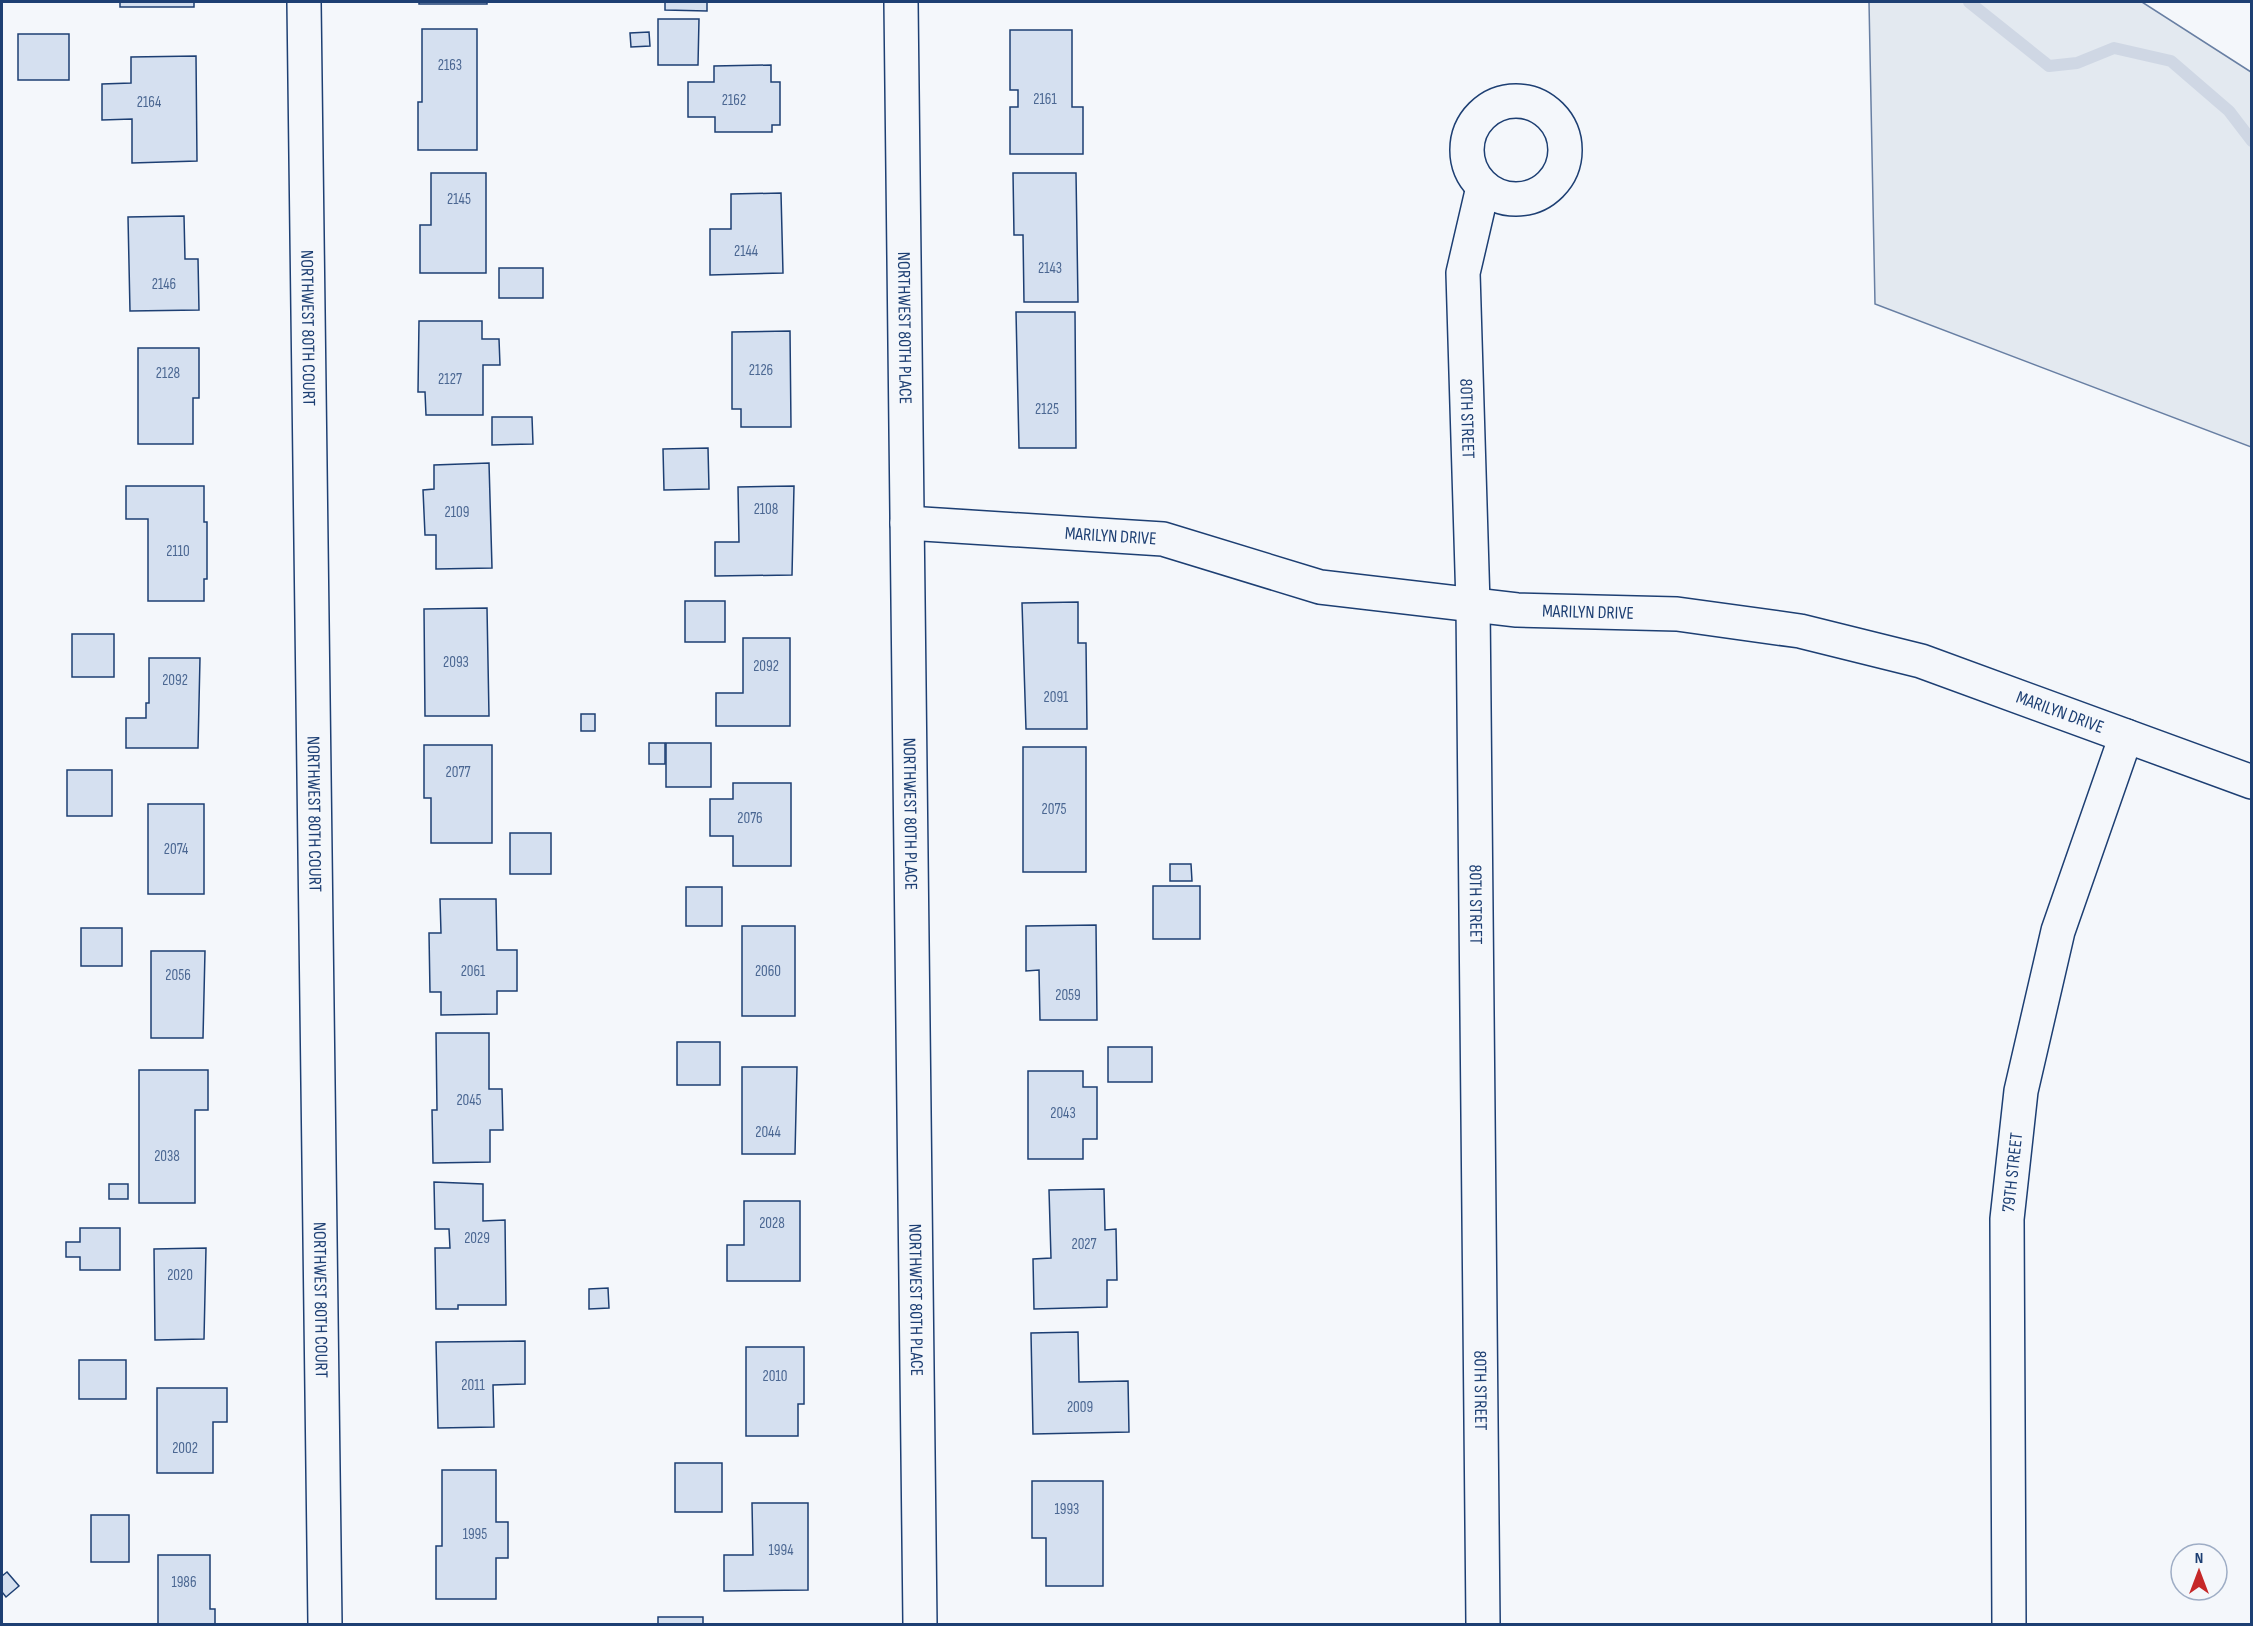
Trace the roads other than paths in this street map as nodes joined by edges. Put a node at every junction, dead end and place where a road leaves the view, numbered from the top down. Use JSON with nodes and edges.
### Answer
{"nodes":[{"id":1,"x":304,"y":2,"type":"edge"},
{"id":2,"x":901,"y":2,"type":"edge"},
{"id":3,"x":1483,"y":187,"type":"dead end"},
{"id":4,"x":907,"y":523,"type":"junction"},
{"id":5,"x":1473,"y":604,"type":"junction"},
{"id":6,"x":2126,"y":736,"type":"junction"},
{"id":7,"x":2252,"y":782,"type":"edge"},
{"id":8,"x":326,"y":1624,"type":"edge"},
{"id":9,"x":920,"y":1624,"type":"edge"},
{"id":10,"x":1483,"y":1624,"type":"edge"},
{"id":11,"x":2009,"y":1624,"type":"edge"}],
"edges":[{"from":1,"to":8,"type":"street","name":"NORTHWEST 80TH COURT"},
{"from":2,"to":4,"type":"street","name":"NORTHWEST 80TH PLACE"},
{"from":3,"to":5,"type":"street","name":"80TH STREET"},
{"from":4,"to":5,"type":"street","name":"MARILYN DRIVE"},
{"from":4,"to":9,"type":"street","name":"NORTHWEST 80TH PLACE"},
{"from":5,"to":6,"type":"street","name":"MARILYN DRIVE"},
{"from":5,"to":10,"type":"street","name":"80TH STREET"},
{"from":6,"to":7,"type":"street","name":"MARILYN DRIVE"},
{"from":6,"to":11,"type":"street","name":"79TH STREET"}]}
